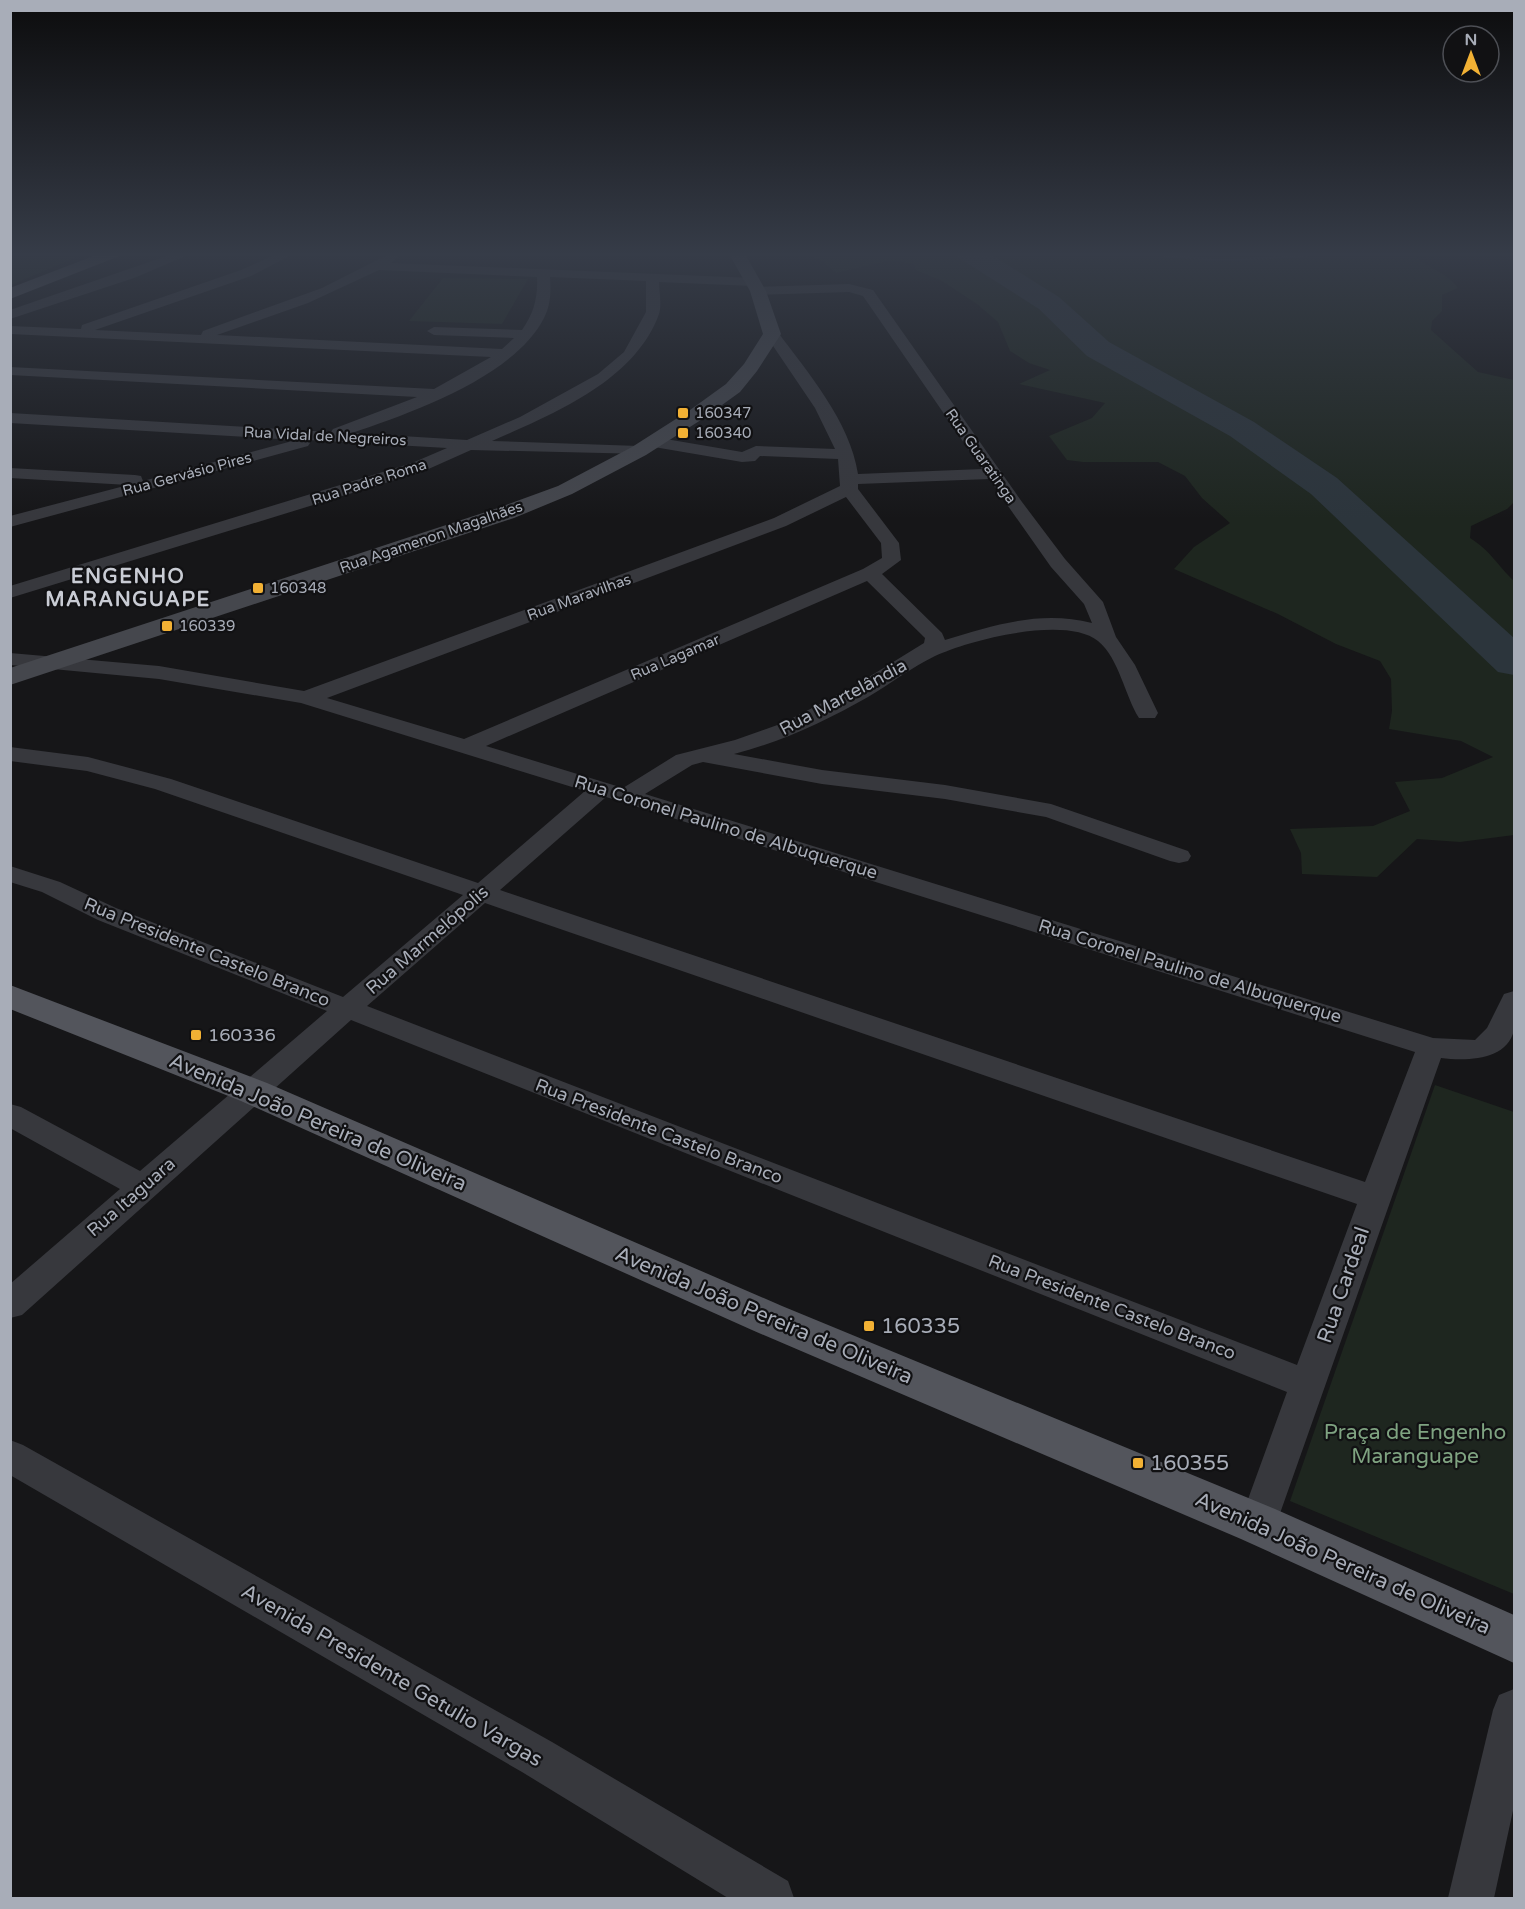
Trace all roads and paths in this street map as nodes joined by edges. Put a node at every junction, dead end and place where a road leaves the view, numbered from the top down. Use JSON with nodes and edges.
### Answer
{"nodes":[{"id":1,"x":256,"y":341,"type":"edge"},
{"id":2,"x":325,"y":341,"type":"edge"},
{"id":3,"x":518,"y":341,"type":"edge"},
{"id":4,"x":637,"y":341,"type":"edge"},
{"id":5,"x":768,"y":341,"type":"edge"},
{"id":6,"x":777,"y":341,"type":"edge"},
{"id":7,"x":901,"y":341,"type":"edge"},
{"id":8,"x":315,"y":344,"type":"junction"},
{"id":9,"x":505,"y":353,"type":"junction"},
{"id":10,"x":10,"y":371,"type":"edge"},
{"id":11,"x":434,"y":393,"type":"junction"},
{"id":12,"x":10,"y":418,"type":"edge"},
{"id":13,"x":325,"y":437,"type":"junction"},
{"id":14,"x":474,"y":445,"type":"junction"},
{"id":15,"x":647,"y":446,"type":"junction"},
{"id":16,"x":845,"y":454,"type":"junction"},
{"id":17,"x":10,"y":473,"type":"edge"},
{"id":18,"x":993,"y":474,"type":"junction"},
{"id":19,"x":158,"y":481,"type":"junction"},
{"id":20,"x":850,"y":484,"type":"junction"},
{"id":21,"x":10,"y":522,"type":"edge"},
{"id":22,"x":878,"y":569,"type":"junction"},
{"id":23,"x":10,"y":592,"type":"edge"},
{"id":24,"x":1106,"y":637,"type":"junction"},
{"id":25,"x":928,"y":651,"type":"junction"},
{"id":26,"x":10,"y":659,"type":"edge"},
{"id":27,"x":54,"y":662,"type":"junction"},
{"id":28,"x":10,"y":677,"type":"edge"},
{"id":29,"x":306,"y":698,"type":"junction"},
{"id":30,"x":1147,"y":713,"type":"dead end"},
{"id":31,"x":464,"y":747,"type":"junction"},
{"id":32,"x":10,"y":754,"type":"edge"},
{"id":33,"x":700,"y":755,"type":"junction"},
{"id":34,"x":613,"y":792,"type":"junction"},
{"id":35,"x":1179,"y":856,"type":"dead end"},
{"id":36,"x":10,"y":873,"type":"edge"},
{"id":37,"x":479,"y":892,"type":"junction"},
{"id":38,"x":10,"y":996,"type":"edge"},
{"id":39,"x":1515,"y":1000,"type":"edge"},
{"id":40,"x":348,"y":1009,"type":"junction"},
{"id":41,"x":1507,"y":1036,"type":"edge"},
{"id":42,"x":1431,"y":1047,"type":"junction"},
{"id":43,"x":254,"y":1092,"type":"junction"},
{"id":44,"x":10,"y":1114,"type":"edge"},
{"id":45,"x":141,"y":1186,"type":"junction"},
{"id":46,"x":1373,"y":1197,"type":"junction"},
{"id":47,"x":10,"y":1305,"type":"edge"},
{"id":48,"x":1309,"y":1385,"type":"junction"},
{"id":49,"x":10,"y":1456,"type":"edge"},
{"id":50,"x":1258,"y":1524,"type":"junction"},
{"id":51,"x":1515,"y":1639,"type":"edge"},
{"id":52,"x":1515,"y":1710,"type":"edge"},
{"id":53,"x":771,"y":1899,"type":"edge"},
{"id":54,"x":1471,"y":1899,"type":"edge"}],
"edges":[{"from":1,"to":8,"type":"street"},
{"from":2,"to":8,"type":"street"},
{"from":3,"to":9,"type":"street","name":"Rua Gervásio Pires"},
{"from":4,"to":14,"type":"street","name":"Rua Padre Roma"},
{"from":5,"to":15,"type":"street","name":"Rua Agamenon Magalhães"},
{"from":6,"to":16,"type":"street"},
{"from":7,"to":18,"type":"street","name":"Rua Guaratinga"},
{"from":8,"to":9,"type":"street"},
{"from":9,"to":11,"type":"street","name":"Rua Gervásio Pires"},
{"from":10,"to":11,"type":"street"},
{"from":11,"to":13,"type":"street","name":"Rua Gervásio Pires"},
{"from":12,"to":13,"type":"street","name":"Rua Vidal de Negreiros"},
{"from":13,"to":14,"type":"street","name":"Rua Vidal de Negreiros"},
{"from":13,"to":19,"type":"street","name":"Rua Gervásio Pires"},
{"from":14,"to":15,"type":"street","name":"Rua Vidal de Negreiros"},
{"from":14,"to":23,"type":"street","name":"Rua Padre Roma"},
{"from":15,"to":16,"type":"street","name":"Rua Vidal de Negreiros"},
{"from":15,"to":27,"type":"street","name":"Rua Agamenon Magalhães"},
{"from":16,"to":20,"type":"street"},
{"from":17,"to":19,"type":"street"},
{"from":18,"to":20,"type":"street"},
{"from":18,"to":24,"type":"street","name":"Rua Guaratinga"},
{"from":19,"to":21,"type":"street","name":"Rua Gervásio Pires"},
{"from":20,"to":22,"type":"street"},
{"from":20,"to":29,"type":"street","name":"Rua Maravilhas"},
{"from":22,"to":25,"type":"street","name":"Rua Martelândia"},
{"from":22,"to":31,"type":"street","name":"Rua Lagamar"},
{"from":24,"to":25,"type":"street"},
{"from":24,"to":30,"type":"street","name":"Rua Guaratinga"},
{"from":25,"to":33,"type":"street","name":"Rua Martelândia"},
{"from":26,"to":27,"type":"street","name":"Rua Coronel Paulino de Albuquerque"},
{"from":27,"to":28,"type":"street","name":"Rua Agamenon Magalhães"},
{"from":27,"to":29,"type":"street","name":"Rua Coronel Paulino de Albuquerque"},
{"from":29,"to":31,"type":"street","name":"Rua Coronel Paulino de Albuquerque"},
{"from":31,"to":34,"type":"street","name":"Rua Coronel Paulino de Albuquerque"},
{"from":32,"to":37,"type":"street"},
{"from":33,"to":34,"type":"street","name":"Rua Martelândia"},
{"from":33,"to":35,"type":"street"},
{"from":34,"to":37,"type":"street","name":"Rua Marmelópolis"},
{"from":34,"to":42,"type":"street","name":"Rua Coronel Paulino de Albuquerque"},
{"from":36,"to":40,"type":"street","name":"Rua Presidente Castelo Branco"},
{"from":37,"to":40,"type":"street","name":"Rua Marmelópolis"},
{"from":37,"to":46,"type":"street"},
{"from":38,"to":43,"type":"main road","name":"Avenida João Pereira de Oliveira"},
{"from":39,"to":41,"type":"street"},
{"from":40,"to":43,"type":"street","name":"Rua Marmelópolis"},
{"from":40,"to":48,"type":"street","name":"Rua Presidente Castelo Branco"},
{"from":41,"to":42,"type":"street","name":"Rua Coronel Paulino de Albuquerque"},
{"from":42,"to":46,"type":"street","name":"Rua Cardeal"},
{"from":43,"to":45,"type":"street","name":"Rua Itaguara"},
{"from":43,"to":50,"type":"main road","name":"Avenida João Pereira de Oliveira"},
{"from":44,"to":45,"type":"street"},
{"from":45,"to":47,"type":"street","name":"Rua Itaguara"},
{"from":46,"to":48,"type":"street","name":"Rua Cardeal"},
{"from":48,"to":50,"type":"street","name":"Rua Cardeal"},
{"from":49,"to":53,"type":"street","name":"Avenida Presidente Getulio Vargas"},
{"from":50,"to":51,"type":"main road","name":"Avenida João Pereira de Oliveira"},
{"from":52,"to":54,"type":"street"}]}
